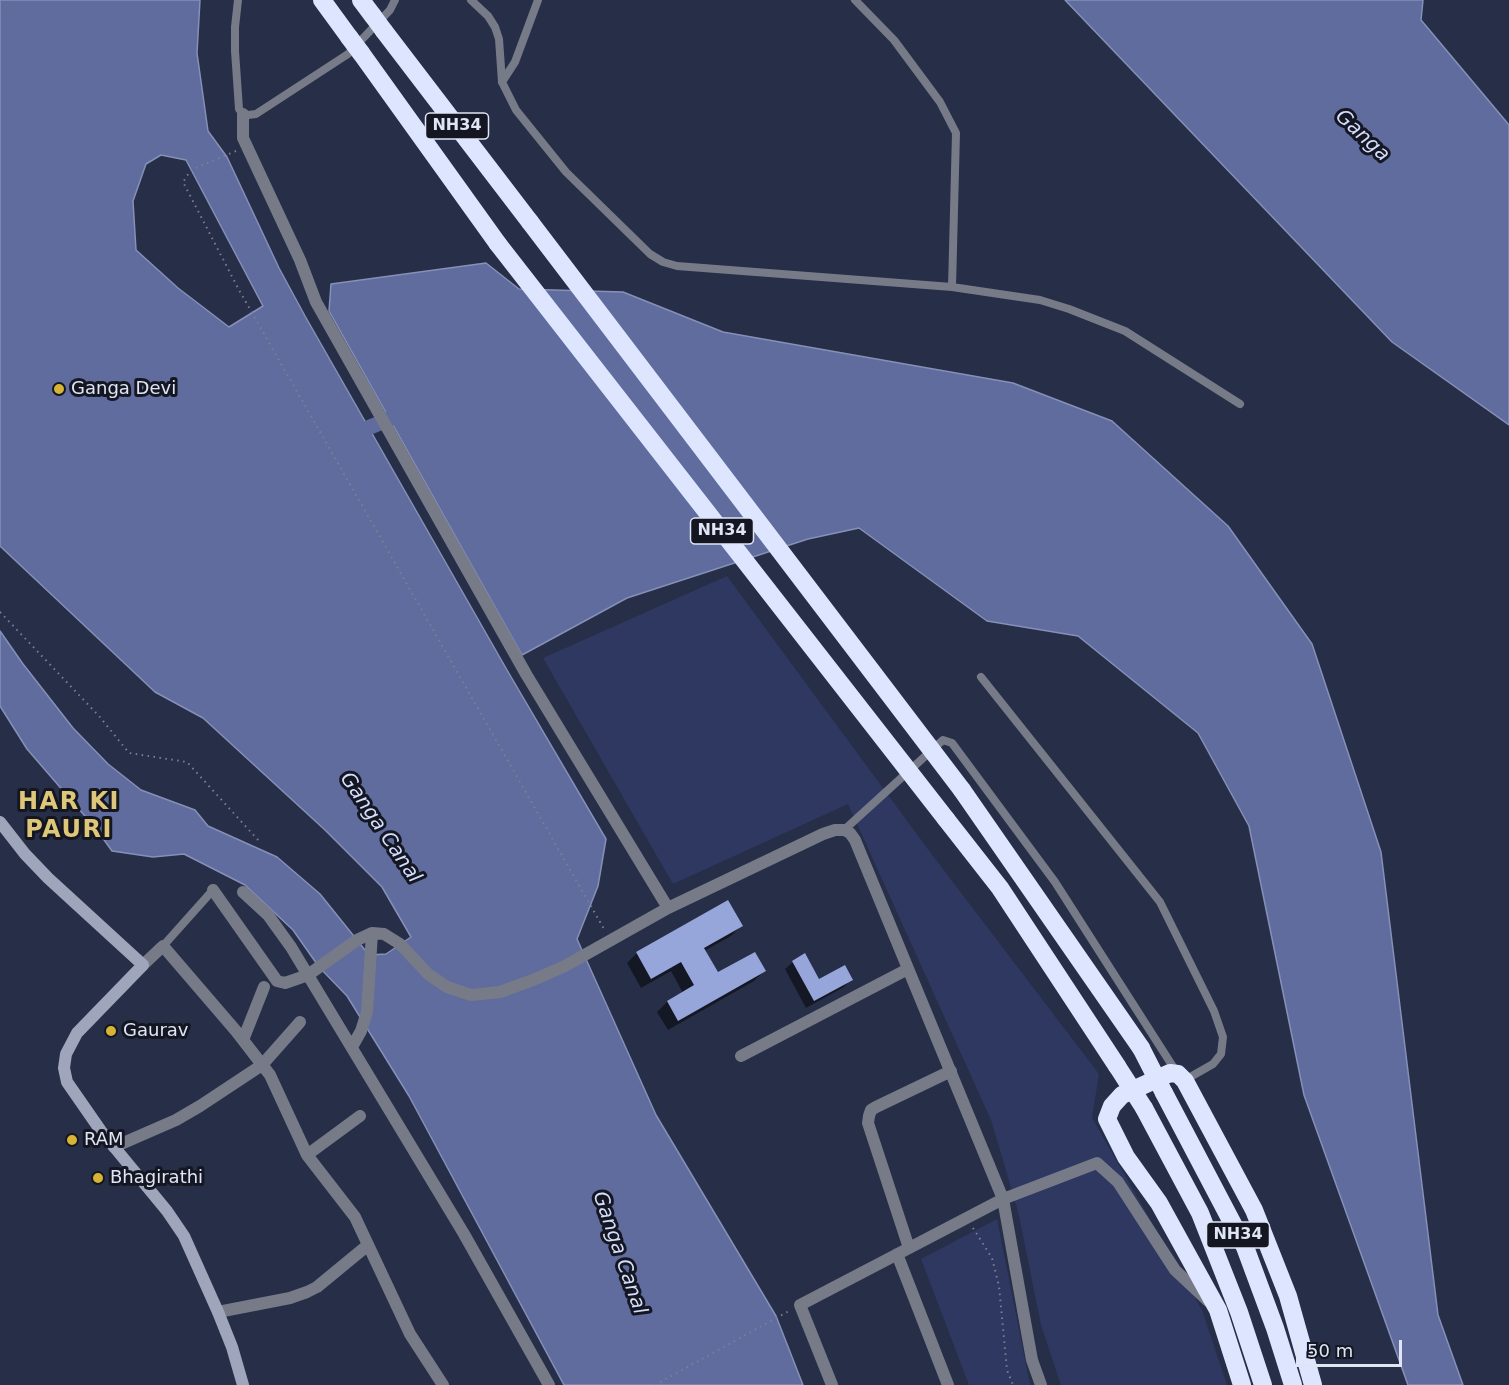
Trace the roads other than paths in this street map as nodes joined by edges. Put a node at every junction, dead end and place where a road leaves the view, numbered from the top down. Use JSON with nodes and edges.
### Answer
{"nodes":[{"id":1,"x":238,"y":0,"type":"edge"},
{"id":2,"x":322,"y":0,"type":"edge"},
{"id":3,"x":361,"y":0,"type":"edge"},
{"id":4,"x":395,"y":0,"type":"edge"},
{"id":5,"x":471,"y":0,"type":"edge"},
{"id":6,"x":538,"y":0,"type":"edge"},
{"id":7,"x":855,"y":0,"type":"edge"},
{"id":8,"x":502,"y":82,"type":"junction"},
{"id":9,"x":243,"y":114,"type":"junction"},
{"id":10,"x":952,"y":287,"type":"junction"},
{"id":11,"x":1240,"y":404,"type":"dead end"},
{"id":12,"x":981,"y":677,"type":"dead end"},
{"id":13,"x":0,"y":822,"type":"edge"},
{"id":14,"x":844,"y":830,"type":"junction"},
{"id":15,"x":213,"y":890,"type":"joint"},
{"id":16,"x":243,"y":892,"type":"dead end"},
{"id":17,"x":668,"y":908,"type":"junction"},
{"id":18,"x":372,"y":933,"type":"junction"},
{"id":19,"x":163,"y":946,"type":"junction"},
{"id":20,"x":143,"y":965,"type":"junction"},
{"id":21,"x":908,"y":969,"type":"junction"},
{"id":22,"x":308,"y":975,"type":"junction"},
{"id":23,"x":264,"y":987,"type":"dead end"},
{"id":24,"x":300,"y":1022,"type":"dead end"},
{"id":25,"x":243,"y":1040,"type":"junction"},
{"id":26,"x":352,"y":1047,"type":"junction"},
{"id":27,"x":741,"y":1056,"type":"dead end"},
{"id":28,"x":262,"y":1065,"type":"junction"},
{"id":29,"x":951,"y":1071,"type":"junction"},
{"id":30,"x":1181,"y":1077,"type":"junction"},
{"id":31,"x":360,"y":1116,"type":"dead end"},
{"id":32,"x":114,"y":1147,"type":"junction"},
{"id":33,"x":307,"y":1155,"type":"junction"},
{"id":34,"x":1003,"y":1199,"type":"junction"},
{"id":35,"x":368,"y":1245,"type":"junction"},
{"id":36,"x":903,"y":1251,"type":"junction"},
{"id":37,"x":1218,"y":1310,"type":"junction"},
{"id":38,"x":218,"y":1312,"type":"junction"},
{"id":39,"x":243,"y":1385,"type":"edge"},
{"id":40,"x":443,"y":1385,"type":"edge"},
{"id":41,"x":549,"y":1385,"type":"edge"},
{"id":42,"x":832,"y":1385,"type":"edge"},
{"id":43,"x":948,"y":1385,"type":"edge"},
{"id":44,"x":1041,"y":1385,"type":"edge"},
{"id":45,"x":1242,"y":1385,"type":"edge"},
{"id":46,"x":1263,"y":1385,"type":"edge"},
{"id":47,"x":1293,"y":1385,"type":"edge"},
{"id":48,"x":1313,"y":1385,"type":"edge"}],
"edges":[{"from":1,"to":9,"type":"lane"},
{"from":2,"to":46,"type":"highway","number":"NH34","bridge":true},
{"from":3,"to":47,"type":"highway","number":"NH34","bridge":true},
{"from":4,"to":9,"type":"lane"},
{"from":5,"to":8,"type":"lane"},
{"from":6,"to":8,"type":"lane"},
{"from":7,"to":10,"type":"lane"},
{"from":8,"to":10,"type":"lane"},
{"from":9,"to":17,"type":"street"},
{"from":10,"to":11,"type":"lane"},
{"from":12,"to":30,"type":"lane"},
{"from":13,"to":20,"type":"street"},
{"from":14,"to":17,"type":"street"},
{"from":14,"to":21,"type":"street"},
{"from":14,"to":30,"type":"lane"},
{"from":15,"to":19,"type":"lane"},
{"from":15,"to":22,"type":"street"},
{"from":16,"to":22,"type":"street"},
{"from":17,"to":18,"type":"street"},
{"from":18,"to":22,"type":"street"},
{"from":18,"to":26,"type":"street"},
{"from":19,"to":20,"type":"street"},
{"from":19,"to":25,"type":"street"},
{"from":20,"to":32,"type":"street"},
{"from":21,"to":27,"type":"street"},
{"from":21,"to":29,"type":"street"},
{"from":22,"to":26,"type":"street"},
{"from":23,"to":25,"type":"street"},
{"from":24,"to":28,"type":"street"},
{"from":25,"to":28,"type":"street"},
{"from":26,"to":41,"type":"street"},
{"from":28,"to":32,"type":"street"},
{"from":28,"to":33,"type":"street"},
{"from":29,"to":34,"type":"street"},
{"from":29,"to":36,"type":"street"},
{"from":30,"to":37,"type":"highway"},
{"from":30,"to":48,"type":"highway"},
{"from":31,"to":33,"type":"street"},
{"from":32,"to":38,"type":"street"},
{"from":33,"to":35,"type":"street"},
{"from":34,"to":36,"type":"street"},
{"from":34,"to":37,"type":"street"},
{"from":34,"to":44,"type":"street"},
{"from":35,"to":38,"type":"street"},
{"from":35,"to":40,"type":"street"},
{"from":36,"to":42,"type":"street"},
{"from":36,"to":43,"type":"street"},
{"from":37,"to":45,"type":"highway"},
{"from":38,"to":39,"type":"street"}]}
